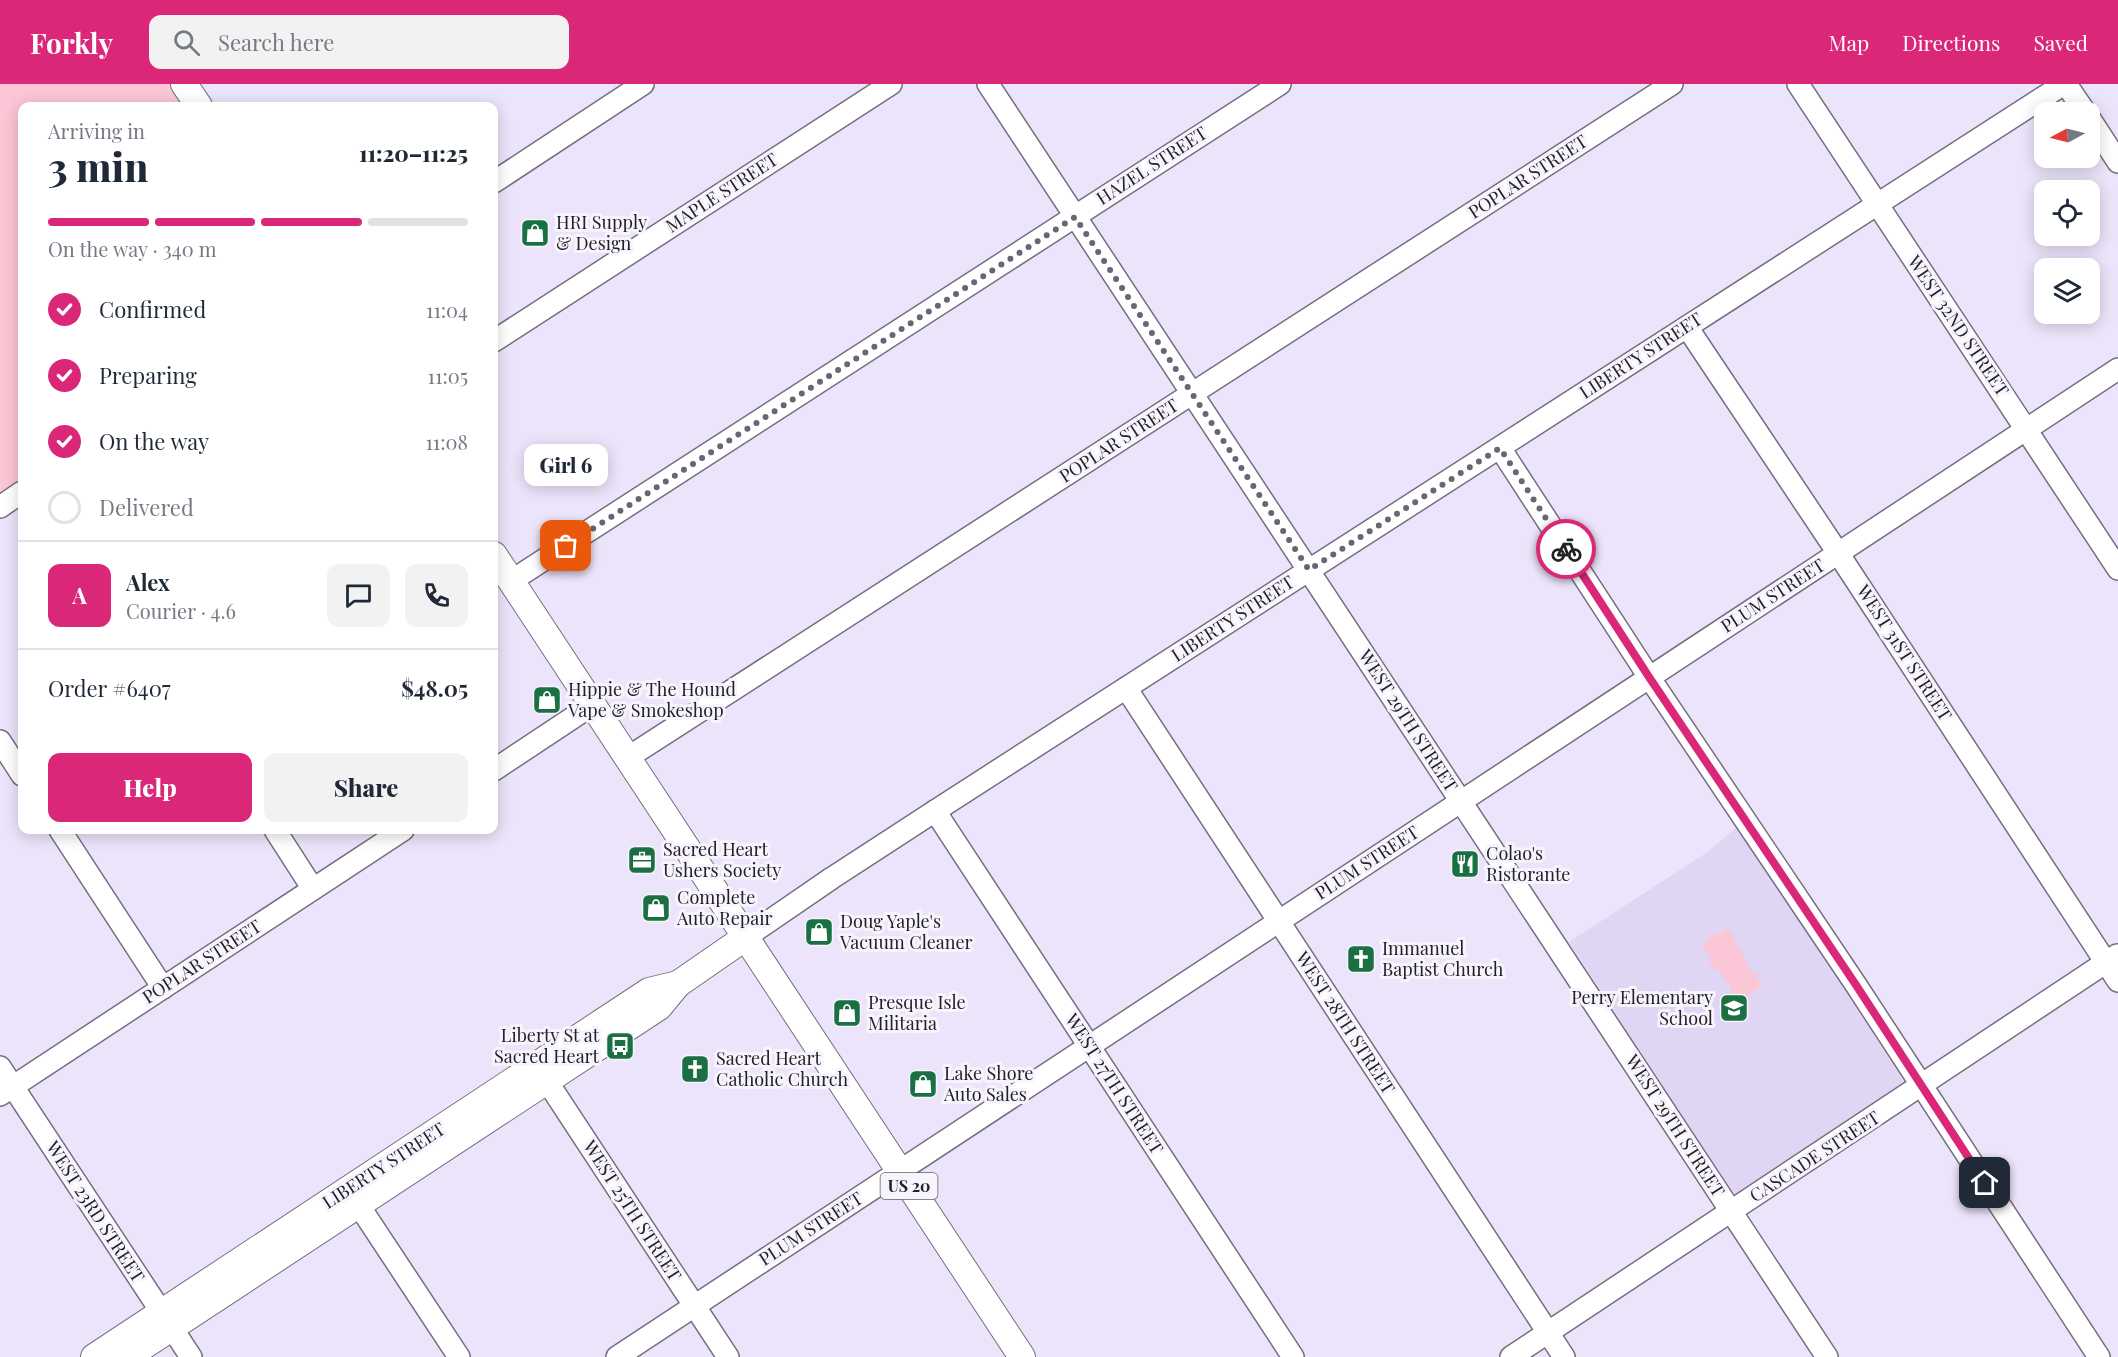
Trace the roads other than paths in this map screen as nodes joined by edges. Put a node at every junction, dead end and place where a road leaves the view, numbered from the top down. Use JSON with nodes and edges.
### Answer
{"nodes":[{"id":1,"x":643,"y":84,"type":"edge"},
{"id":2,"x":891,"y":84,"type":"edge"},
{"id":3,"x":988,"y":84,"type":"edge"},
{"id":4,"x":1280,"y":84,"type":"edge"},
{"id":5,"x":1672,"y":84,"type":"edge"},
{"id":6,"x":1798,"y":84,"type":"edge"},
{"id":7,"x":2065,"y":84,"type":"edge"},
{"id":8,"x":2078,"y":102,"type":"edge"},
{"id":9,"x":2100,"y":134,"type":"edge"},
{"id":10,"x":2118,"y":162,"type":"edge"},
{"id":11,"x":498,"y":179,"type":"edge"},
{"id":12,"x":1877,"y":204,"type":"junction"},
{"id":13,"x":1075,"y":217,"type":"junction"},
{"id":14,"x":1687,"y":327,"type":"junction"},
{"id":15,"x":498,"y":338,"type":"edge"},
{"id":16,"x":2118,"y":369,"type":"edge"},
{"id":17,"x":1192,"y":394,"type":"junction"},
{"id":18,"x":2027,"y":429,"type":"junction"},
{"id":19,"x":1500,"y":448,"type":"junction"},
{"id":20,"x":18,"y":495,"type":"edge"},
{"id":21,"x":0,"y":507,"type":"edge"},
{"id":22,"x":1838,"y":553,"type":"junction"},
{"id":23,"x":498,"y":561,"type":"edge"},
{"id":24,"x":2118,"y":569,"type":"edge"},
{"id":25,"x":1309,"y":570,"type":"junction"},
{"id":26,"x":511,"y":581,"type":"junction"},
{"id":27,"x":1649,"y":677,"type":"junction"},
{"id":28,"x":1126,"y":688,"type":"junction"},
{"id":29,"x":592,"y":705,"type":"junction"},
{"id":30,"x":0,"y":741,"type":"edge"},
{"id":31,"x":627,"y":758,"type":"junction"},
{"id":32,"x":498,"y":767,"type":"edge"},
{"id":33,"x":18,"y":769,"type":"edge"},
{"id":34,"x":1461,"y":801,"type":"junction"},
{"id":35,"x":935,"y":811,"type":"junction"},
{"id":36,"x":63,"y":834,"type":"edge"},
{"id":37,"x":278,"y":834,"type":"edge"},
{"id":38,"x":397,"y":834,"type":"edge"},
{"id":39,"x":313,"y":889,"type":"junction"},
{"id":40,"x":1278,"y":921,"type":"junction"},
{"id":41,"x":746,"y":937,"type":"junction"},
{"id":42,"x":2112,"y":959,"type":"edge"},
{"id":43,"x":2118,"y":981,"type":"edge"},
{"id":44,"x":163,"y":988,"type":"junction"},
{"id":45,"x":1089,"y":1047,"type":"junction"},
{"id":46,"x":0,"y":1067,"type":"edge"},
{"id":47,"x":542,"y":1073,"type":"junction"},
{"id":48,"x":1922,"y":1087,"type":"junction"},
{"id":49,"x":7,"y":1091,"type":"edge"},
{"id":50,"x":900,"y":1171,"type":"junction"},
{"id":51,"x":354,"y":1197,"type":"junction"},
{"id":52,"x":1732,"y":1212,"type":"junction"},
{"id":53,"x":694,"y":1306,"type":"junction"},
{"id":54,"x":166,"y":1320,"type":"junction"},
{"id":55,"x":1548,"y":1333,"type":"junction"},
{"id":56,"x":94,"y":1357,"type":"edge"},
{"id":57,"x":127,"y":1357,"type":"edge"},
{"id":58,"x":191,"y":1357,"type":"edge"},
{"id":59,"x":459,"y":1357,"type":"edge"},
{"id":60,"x":617,"y":1357,"type":"edge"},
{"id":61,"x":728,"y":1357,"type":"edge"},
{"id":62,"x":1022,"y":1357,"type":"edge"},
{"id":63,"x":1293,"y":1357,"type":"edge"},
{"id":64,"x":1511,"y":1357,"type":"edge"},
{"id":65,"x":1564,"y":1357,"type":"edge"},
{"id":66,"x":1827,"y":1357,"type":"edge"},
{"id":67,"x":2099,"y":1357,"type":"edge"}],
"edges":[{"from":1,"to":11,"type":"street"},
{"from":2,"to":15,"type":"street","name":"MAPLE STREET"},
{"from":3,"to":13,"type":"street","name":"WEST 29TH STREET"},
{"from":4,"to":13,"type":"street","name":"HAZEL STREET"},
{"from":5,"to":17,"type":"street","name":"POPLAR STREET"},
{"from":6,"to":12,"type":"street","name":"WEST 32ND STREET"},
{"from":7,"to":8,"type":"street"},
{"from":7,"to":12,"type":"street","name":"LIBERTY STREET"},
{"from":9,"to":10,"type":"street"},
{"from":12,"to":14,"type":"street","name":"LIBERTY STREET"},
{"from":12,"to":18,"type":"street","name":"WEST 32ND STREET"},
{"from":13,"to":17,"type":"street","name":"WEST 29TH STREET"},
{"from":13,"to":26,"type":"street","name":"HAZEL STREET"},
{"from":14,"to":19,"type":"street","name":"LIBERTY STREET"},
{"from":14,"to":22,"type":"street","name":"WEST 31ST STREET"},
{"from":16,"to":18,"type":"street","name":"PLUM STREET"},
{"from":17,"to":25,"type":"street","name":"WEST 29TH STREET"},
{"from":17,"to":31,"type":"street","name":"POPLAR STREET"},
{"from":18,"to":22,"type":"street","name":"PLUM STREET"},
{"from":18,"to":24,"type":"street","name":"WEST 32ND STREET"},
{"from":19,"to":25,"type":"street","name":"LIBERTY STREET"},
{"from":19,"to":27,"type":"street"},
{"from":20,"to":21,"type":"street"},
{"from":22,"to":27,"type":"street","name":"PLUM STREET"},
{"from":22,"to":42,"type":"street","name":"WEST 31ST STREET"},
{"from":23,"to":26,"type":"main road","number":"US 20"},
{"from":25,"to":28,"type":"street","name":"LIBERTY STREET"},
{"from":25,"to":34,"type":"street","name":"WEST 29TH STREET"},
{"from":26,"to":29,"type":"main road","number":"US 20"},
{"from":27,"to":34,"type":"street","name":"PLUM STREET"},
{"from":27,"to":48,"type":"street"},
{"from":28,"to":35,"type":"street","name":"LIBERTY STREET"},
{"from":28,"to":40,"type":"street","name":"WEST 28TH STREET"},
{"from":29,"to":31,"type":"main road","number":"US 20"},
{"from":29,"to":32,"type":"street"},
{"from":30,"to":33,"type":"street"},
{"from":31,"to":41,"type":"main road","number":"US 20"},
{"from":34,"to":40,"type":"street","name":"PLUM STREET"},
{"from":34,"to":52,"type":"street","name":"WEST 29TH STREET"},
{"from":35,"to":41,"type":"street","name":"LIBERTY STREET"},
{"from":35,"to":45,"type":"street","name":"WEST 27TH STREET"},
{"from":36,"to":44,"type":"street"},
{"from":37,"to":39,"type":"street"},
{"from":38,"to":39,"type":"street","name":"POPLAR STREET"},
{"from":39,"to":44,"type":"street","name":"POPLAR STREET"},
{"from":40,"to":45,"type":"street","name":"PLUM STREET"},
{"from":40,"to":55,"type":"street","name":"WEST 28TH STREET"},
{"from":41,"to":47,"type":"main road","name":"LIBERTY STREET"},
{"from":41,"to":50,"type":"main road","number":"US 20"},
{"from":42,"to":43,"type":"street","name":"WEST 31ST STREET"},
{"from":42,"to":48,"type":"street","name":"CASCADE STREET"},
{"from":44,"to":49,"type":"street","name":"POPLAR STREET"},
{"from":45,"to":50,"type":"street","name":"PLUM STREET"},
{"from":45,"to":63,"type":"street","name":"WEST 27TH STREET"},
{"from":46,"to":49,"type":"street","name":"WEST 23RD STREET"},
{"from":47,"to":51,"type":"main road","name":"LIBERTY STREET"},
{"from":47,"to":53,"type":"street","name":"WEST 25TH STREET"},
{"from":48,"to":52,"type":"street","name":"CASCADE STREET"},
{"from":48,"to":67,"type":"street"},
{"from":49,"to":54,"type":"street","name":"WEST 23RD STREET"},
{"from":50,"to":53,"type":"street","name":"PLUM STREET"},
{"from":50,"to":62,"type":"main road","number":"US 20"},
{"from":51,"to":54,"type":"main road","name":"LIBERTY STREET"},
{"from":51,"to":59,"type":"street"},
{"from":52,"to":55,"type":"street","name":"CASCADE STREET"},
{"from":52,"to":66,"type":"street","name":"WEST 29TH STREET"},
{"from":53,"to":60,"type":"street","name":"PLUM STREET"},
{"from":53,"to":61,"type":"street","name":"WEST 25TH STREET"},
{"from":54,"to":56,"type":"main road","name":"LIBERTY STREET"},
{"from":54,"to":57,"type":"main road","name":"LIBERTY STREET"},
{"from":54,"to":58,"type":"street","name":"WEST 23RD STREET"},
{"from":55,"to":64,"type":"street","name":"CASCADE STREET"},
{"from":55,"to":65,"type":"street","name":"WEST 28TH STREET"}]}
